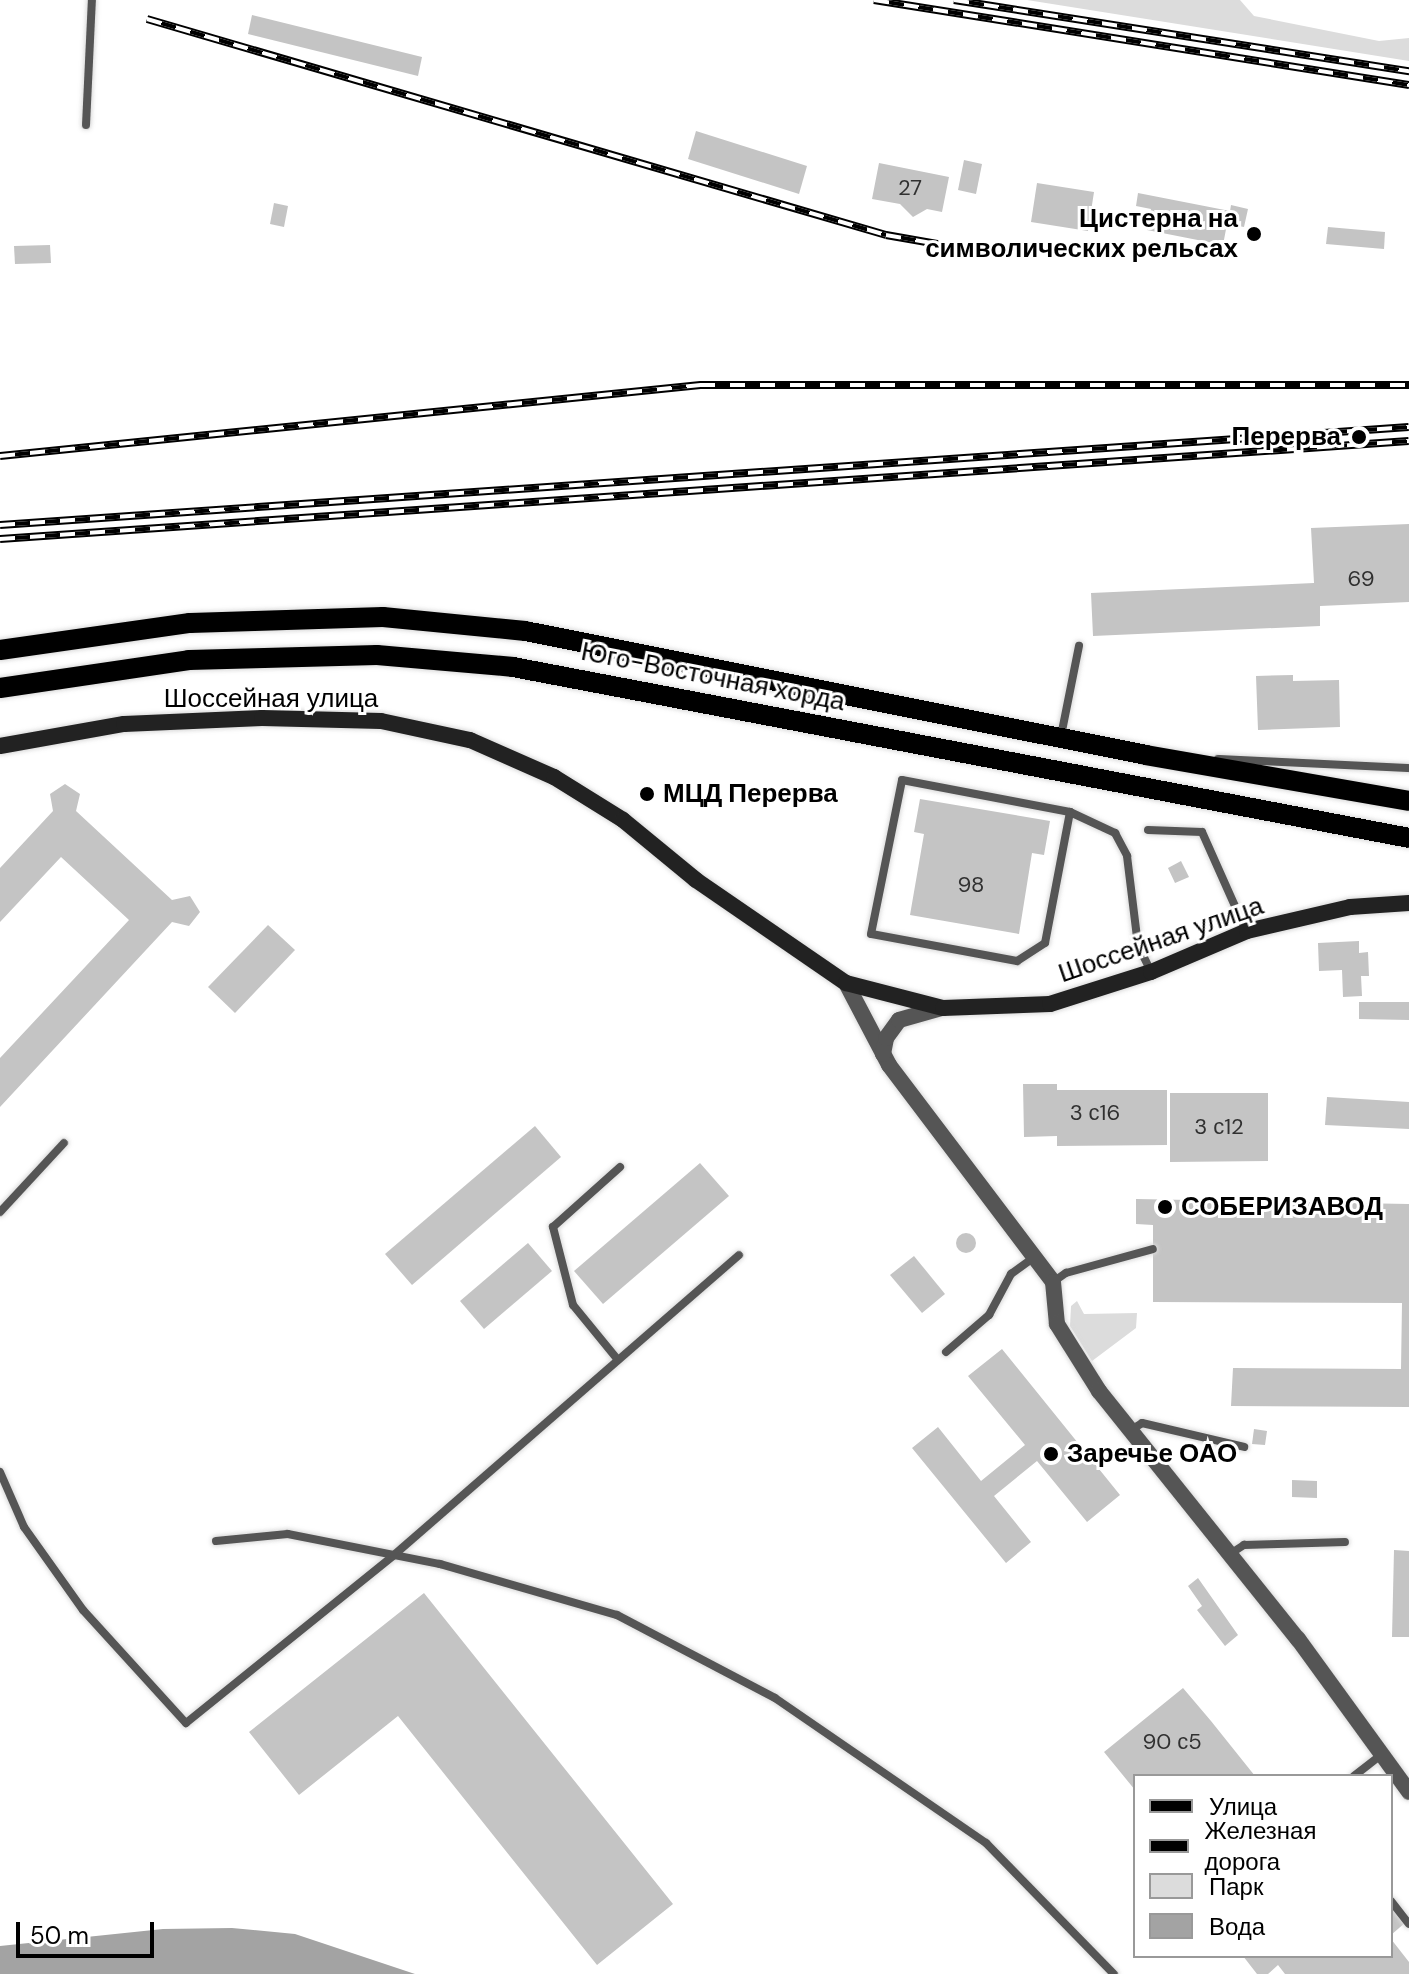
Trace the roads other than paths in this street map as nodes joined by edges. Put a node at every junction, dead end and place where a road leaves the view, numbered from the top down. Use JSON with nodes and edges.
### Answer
{"nodes":[{"id":1,"x":92,"y":0,"type":"edge"},
{"id":2,"x":86,"y":125,"type":"dead end"},
{"id":3,"x":1079,"y":646,"type":"dead end"},
{"id":4,"x":0,"y":650,"type":"edge"},
{"id":5,"x":0,"y":688,"type":"edge"},
{"id":6,"x":1061,"y":737,"type":"junction"},
{"id":7,"x":0,"y":746,"type":"edge"},
{"id":8,"x":1146,"y":755,"type":"junction"},
{"id":9,"x":1409,"y":768,"type":"edge"},
{"id":10,"x":1409,"y":801,"type":"edge"},
{"id":11,"x":1070,"y":812,"type":"junction"},
{"id":12,"x":1148,"y":830,"type":"dead end"},
{"id":13,"x":1409,"y":838,"type":"edge"},
{"id":14,"x":1409,"y":903,"type":"edge"},
{"id":15,"x":1247,"y":931,"type":"junction"},
{"id":16,"x":1151,"y":972,"type":"junction"},
{"id":17,"x":846,"y":983,"type":"junction"},
{"id":18,"x":943,"y":1008,"type":"junction"},
{"id":19,"x":883,"y":1054,"type":"junction"},
{"id":20,"x":64,"y":1143,"type":"dead end"},
{"id":21,"x":620,"y":1167,"type":"dead end"},
{"id":22,"x":0,"y":1212,"type":"edge"},
{"id":23,"x":1153,"y":1249,"type":"dead end"},
{"id":24,"x":739,"y":1255,"type":"dead end"},
{"id":25,"x":1034,"y":1256,"type":"junction"},
{"id":26,"x":1053,"y":1282,"type":"junction"},
{"id":27,"x":946,"y":1352,"type":"dead end"},
{"id":28,"x":618,"y":1360,"type":"junction"},
{"id":29,"x":1131,"y":1430,"type":"junction"},
{"id":30,"x":1244,"y":1447,"type":"dead end"},
{"id":31,"x":0,"y":1472,"type":"edge"},
{"id":32,"x":216,"y":1541,"type":"dead end"},
{"id":33,"x":1345,"y":1542,"type":"dead end"},
{"id":34,"x":1230,"y":1554,"type":"junction"},
{"id":35,"x":394,"y":1555,"type":"junction"},
{"id":36,"x":1381,"y":1755,"type":"junction"},
{"id":37,"x":1357,"y":1774,"type":"edge"},
{"id":38,"x":1409,"y":1792,"type":"edge"},
{"id":39,"x":1393,"y":1904,"type":"edge"},
{"id":40,"x":1409,"y":1924,"type":"edge"},
{"id":41,"x":1114,"y":1974,"type":"edge"}],
"edges":[{"from":1,"to":2,"type":"lane"},
{"from":3,"to":6,"type":"lane"},
{"from":4,"to":6,"type":"main road","name":"Юго-Восточная хорда"},
{"from":5,"to":13,"type":"main road","name":"Юго-Восточная хорда"},
{"from":6,"to":8,"type":"main road","name":"Юго-Восточная хорда"},
{"from":7,"to":17,"type":"main road","name":"Шоссейная улица"},
{"from":8,"to":9,"type":"lane"},
{"from":8,"to":10,"type":"main road","name":"Юго-Восточная хорда"},
{"from":11,"to":11,"type":"lane"},
{"from":11,"to":16,"type":"lane"},
{"from":12,"to":15,"type":"lane"},
{"from":14,"to":15,"type":"main road","name":"Шоссейная улица"},
{"from":15,"to":16,"type":"main road","name":"Шоссейная улица"},
{"from":16,"to":18,"type":"main road","name":"Шоссейная улица"},
{"from":17,"to":18,"type":"main road","name":"Шоссейная улица"},
{"from":17,"to":19,"type":"street"},
{"from":18,"to":19,"type":"street"},
{"from":19,"to":25,"type":"street"},
{"from":20,"to":22,"type":"lane"},
{"from":21,"to":28,"type":"lane"},
{"from":23,"to":26,"type":"lane"},
{"from":24,"to":28,"type":"lane"},
{"from":25,"to":26,"type":"street"},
{"from":25,"to":27,"type":"lane"},
{"from":26,"to":29,"type":"street"},
{"from":28,"to":35,"type":"lane"},
{"from":29,"to":30,"type":"lane"},
{"from":29,"to":34,"type":"street"},
{"from":31,"to":35,"type":"lane"},
{"from":32,"to":35,"type":"lane"},
{"from":33,"to":34,"type":"lane"},
{"from":34,"to":36,"type":"street"},
{"from":35,"to":41,"type":"lane"},
{"from":36,"to":37,"type":"lane"},
{"from":36,"to":38,"type":"street"},
{"from":39,"to":40,"type":"lane"}]}
